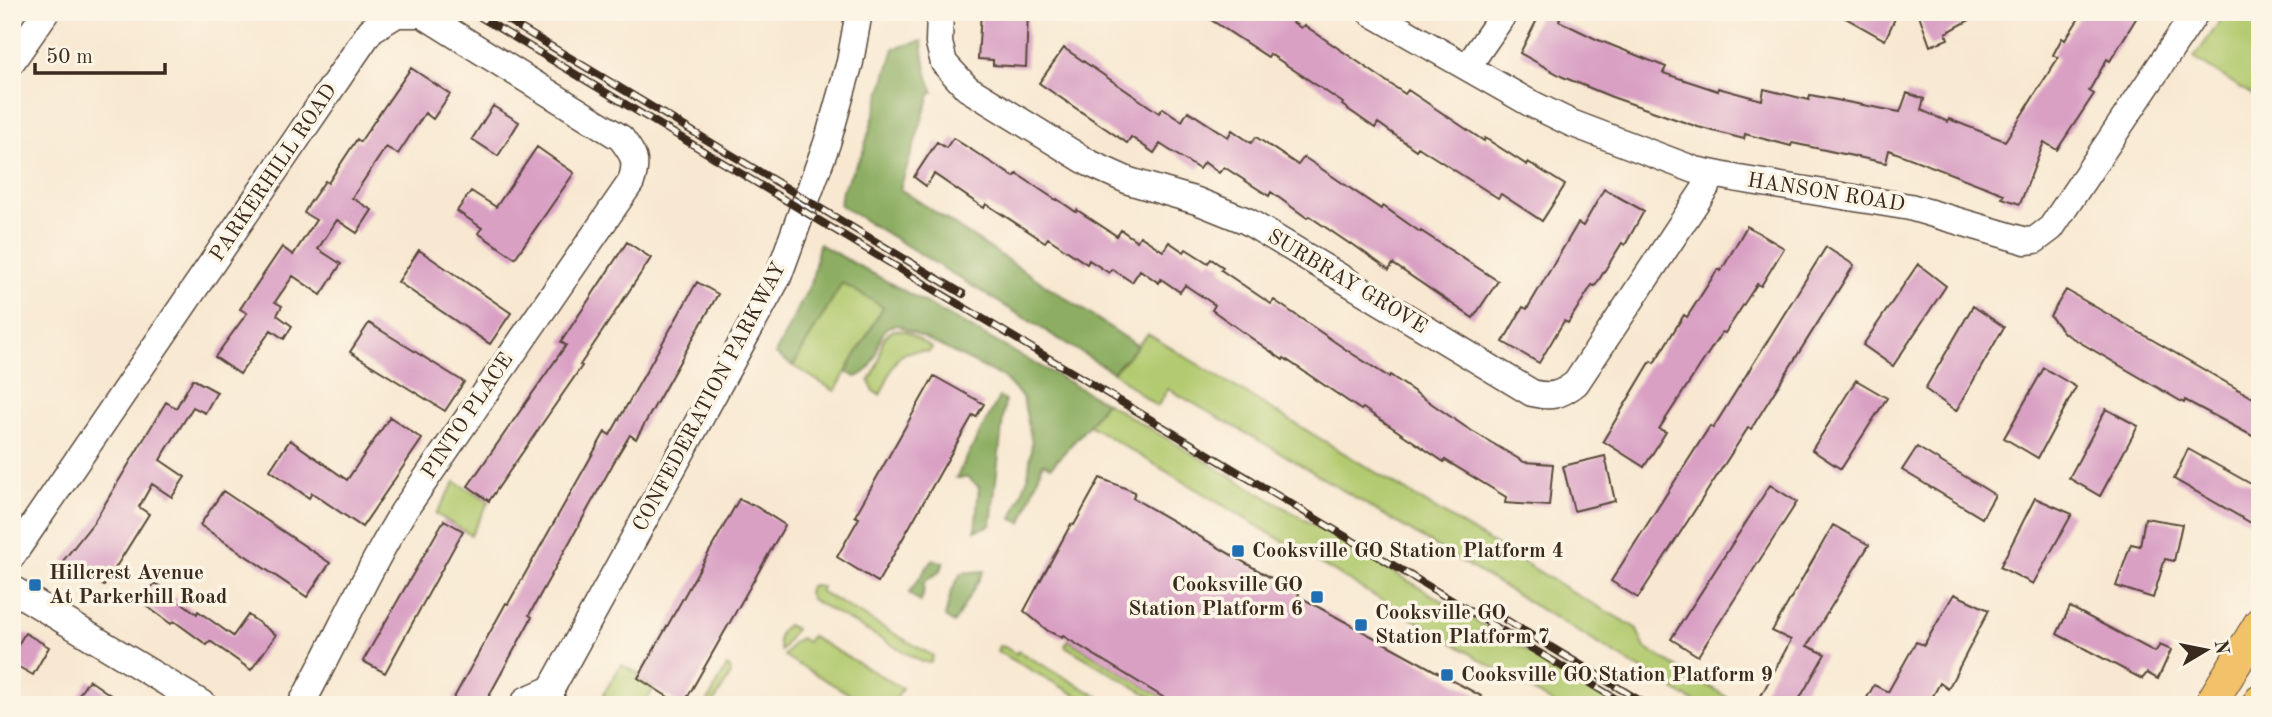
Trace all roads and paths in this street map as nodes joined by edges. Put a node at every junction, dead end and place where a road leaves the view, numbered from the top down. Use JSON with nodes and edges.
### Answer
{"nodes":[{"id":1,"x":46,"y":12,"type":"edge"},
{"id":2,"x":859,"y":12,"type":"edge"},
{"id":3,"x":940,"y":12,"type":"edge"},
{"id":4,"x":1370,"y":12,"type":"edge"},
{"id":5,"x":1505,"y":12,"type":"edge"},
{"id":6,"x":2196,"y":12,"type":"edge"},
{"id":7,"x":12,"y":61,"type":"edge"},
{"id":8,"x":1468,"y":66,"type":"junction"},
{"id":9,"x":621,"y":138,"type":"joint"},
{"id":10,"x":1714,"y":175,"type":"junction"},
{"id":11,"x":12,"y":556,"type":"edge"},
{"id":12,"x":12,"y":589,"type":"edge"},
{"id":13,"x":2260,"y":623,"type":"edge"},
{"id":14,"x":551,"y":697,"type":"edge"},
{"id":15,"x":204,"y":705,"type":"edge"},
{"id":16,"x":301,"y":705,"type":"edge"},
{"id":17,"x":524,"y":705,"type":"edge"},
{"id":18,"x":2210,"y":705,"type":"edge"}],
"edges":[{"from":1,"to":7,"type":"street"},
{"from":2,"to":14,"type":"street","name":"CONFEDERATION PARKWAY"},
{"from":3,"to":10,"type":"street","name":"SURBRAY GROVE"},
{"from":4,"to":8,"type":"street","name":"HANSON ROAD"},
{"from":5,"to":8,"type":"street"},
{"from":6,"to":10,"type":"street","name":"HANSON ROAD"},
{"from":8,"to":10,"type":"street","name":"HANSON ROAD"},
{"from":9,"to":11,"type":"street","name":"PARKERHILL ROAD"},
{"from":9,"to":16,"type":"street","name":"PINTO PLACE"},
{"from":12,"to":15,"type":"street"},
{"from":13,"to":18,"type":"main road"},
{"from":14,"to":17,"type":"street","name":"CONFEDERATION PARKWAY"}]}
